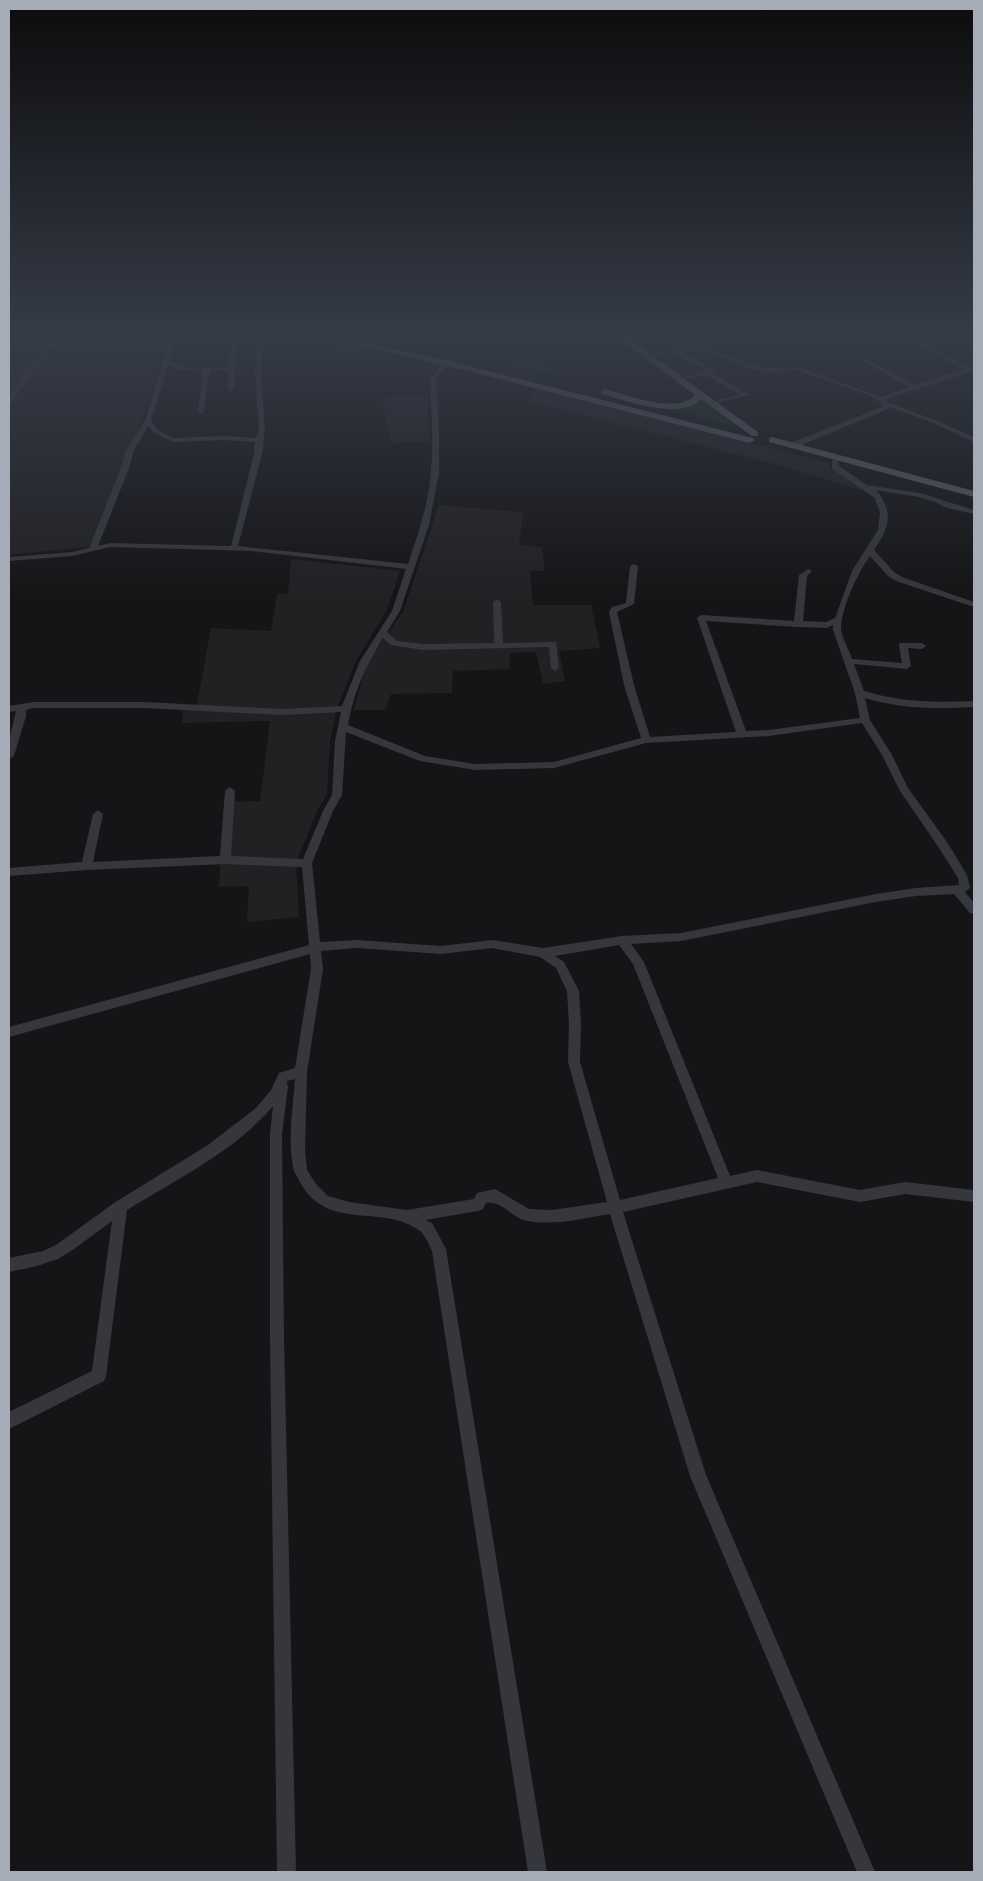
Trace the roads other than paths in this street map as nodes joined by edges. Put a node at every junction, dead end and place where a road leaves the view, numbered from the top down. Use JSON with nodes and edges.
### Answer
{"nodes":[{"id":1,"x":148,"y":420,"type":"joint"},
{"id":2,"x":261,"y":421,"type":"edge"},
{"id":3,"x":435,"y":421,"type":"edge"},
{"id":4,"x":694,"y":421,"type":"edge"},
{"id":5,"x":702,"y":421,"type":"edge"},
{"id":6,"x":734,"y":421,"type":"edge"},
{"id":7,"x":737,"y":421,"type":"edge"},
{"id":8,"x":854,"y":421,"type":"edge"},
{"id":9,"x":932,"y":421,"type":"edge"},
{"id":10,"x":754,"y":436,"type":"junction"},
{"id":11,"x":259,"y":440,"type":"junction"},
{"id":12,"x":974,"y":440,"type":"edge"},
{"id":13,"x":765,"y":444,"type":"junction"},
{"id":14,"x":791,"y":446,"type":"junction"},
{"id":15,"x":835,"y":462,"type":"junction"},
{"id":16,"x":861,"y":466,"type":"junction"},
{"id":17,"x":974,"y":494,"type":"edge"},
{"id":18,"x":878,"y":496,"type":"junction"},
{"id":19,"x":974,"y":512,"type":"edge"},
{"id":20,"x":234,"y":548,"type":"junction"},
{"id":21,"x":92,"y":550,"type":"junction"},
{"id":22,"x":870,"y":551,"type":"junction"},
{"id":23,"x":9,"y":559,"type":"edge"},
{"id":24,"x":634,"y":566,"type":"dead end"},
{"id":25,"x":410,"y":567,"type":"junction"},
{"id":26,"x":808,"y":571,"type":"dead end"},
{"id":27,"x":497,"y":602,"type":"dead end"},
{"id":28,"x":974,"y":605,"type":"edge"},
{"id":29,"x":838,"y":620,"type":"junction"},
{"id":30,"x":798,"y":624,"type":"junction"},
{"id":31,"x":382,"y":633,"type":"junction"},
{"id":32,"x":496,"y":646,"type":"junction"},
{"id":33,"x":922,"y":646,"type":"dead end"},
{"id":34,"x":848,"y":661,"type":"junction"},
{"id":35,"x":555,"y":668,"type":"dead end"},
{"id":36,"x":860,"y":693,"type":"junction"},
{"id":37,"x":974,"y":704,"type":"edge"},
{"id":38,"x":21,"y":708,"type":"junction"},
{"id":39,"x":9,"y":709,"type":"edge"},
{"id":40,"x":346,"y":709,"type":"junction"},
{"id":41,"x":865,"y":720,"type":"junction"},
{"id":42,"x":343,"y":726,"type":"junction"},
{"id":43,"x":742,"y":734,"type":"junction"},
{"id":44,"x":646,"y":740,"type":"junction"},
{"id":45,"x":9,"y":756,"type":"edge"},
{"id":46,"x":230,"y":791,"type":"dead end"},
{"id":47,"x":98,"y":814,"type":"dead end"},
{"id":48,"x":225,"y":860,"type":"junction"},
{"id":49,"x":307,"y":864,"type":"junction"},
{"id":50,"x":87,"y":866,"type":"junction"},
{"id":51,"x":9,"y":872,"type":"edge"},
{"id":52,"x":965,"y":890,"type":"edge"},
{"id":53,"x":974,"y":910,"type":"edge"},
{"id":54,"x":622,"y":940,"type":"junction"},
{"id":55,"x":315,"y":948,"type":"junction"},
{"id":56,"x":543,"y":953,"type":"junction"},
{"id":57,"x":9,"y":1032,"type":"edge"},
{"id":58,"x":301,"y":1072,"type":"junction"},
{"id":59,"x":282,"y":1087,"type":"junction"},
{"id":60,"x":726,"y":1182,"type":"junction"},
{"id":61,"x":974,"y":1196,"type":"edge"},
{"id":62,"x":121,"y":1207,"type":"junction"},
{"id":63,"x":615,"y":1207,"type":"junction"},
{"id":64,"x":407,"y":1216,"type":"junction"},
{"id":65,"x":9,"y":1266,"type":"edge"},
{"id":66,"x":9,"y":1421,"type":"edge"},
{"id":67,"x":287,"y":1872,"type":"edge"},
{"id":68,"x":538,"y":1872,"type":"edge"},
{"id":69,"x":866,"y":1872,"type":"edge"}],
"edges":[{"from":1,"to":11,"type":"street"},
{"from":1,"to":21,"type":"street"},
{"from":2,"to":11,"type":"street"},
{"from":3,"to":25,"type":"street"},
{"from":4,"to":10,"type":"main road"},
{"from":5,"to":10,"type":"main road"},
{"from":6,"to":10,"type":"main road"},
{"from":7,"to":10,"type":"main road"},
{"from":8,"to":14,"type":"street"},
{"from":9,"to":12,"type":"street"},
{"from":10,"to":13,"type":"main road"},
{"from":11,"to":20,"type":"street"},
{"from":13,"to":14,"type":"main road"},
{"from":13,"to":15,"type":"main road"},
{"from":14,"to":16,"type":"main road"},
{"from":15,"to":16,"type":"main road"},
{"from":15,"to":18,"type":"street"},
{"from":16,"to":17,"type":"main road"},
{"from":18,"to":19,"type":"street"},
{"from":18,"to":22,"type":"street"},
{"from":20,"to":21,"type":"street"},
{"from":20,"to":25,"type":"street"},
{"from":21,"to":23,"type":"street"},
{"from":22,"to":28,"type":"street"},
{"from":22,"to":29,"type":"street"},
{"from":24,"to":44,"type":"street"},
{"from":25,"to":31,"type":"street"},
{"from":26,"to":30,"type":"street"},
{"from":27,"to":32,"type":"street"},
{"from":29,"to":30,"type":"street"},
{"from":29,"to":34,"type":"street"},
{"from":30,"to":43,"type":"street"},
{"from":31,"to":32,"type":"street"},
{"from":31,"to":40,"type":"street"},
{"from":32,"to":35,"type":"street"},
{"from":33,"to":34,"type":"street"},
{"from":34,"to":36,"type":"street"},
{"from":36,"to":37,"type":"street"},
{"from":36,"to":41,"type":"street"},
{"from":38,"to":39,"type":"street"},
{"from":38,"to":40,"type":"street"},
{"from":38,"to":45,"type":"street"},
{"from":40,"to":42,"type":"street"},
{"from":41,"to":43,"type":"street"},
{"from":41,"to":52,"type":"street"},
{"from":42,"to":44,"type":"street"},
{"from":42,"to":49,"type":"street"},
{"from":43,"to":44,"type":"street"},
{"from":46,"to":48,"type":"street"},
{"from":47,"to":50,"type":"street"},
{"from":48,"to":49,"type":"street"},
{"from":48,"to":50,"type":"street"},
{"from":49,"to":55,"type":"street"},
{"from":50,"to":51,"type":"street"},
{"from":52,"to":53,"type":"street"},
{"from":52,"to":54,"type":"street"},
{"from":54,"to":56,"type":"street"},
{"from":54,"to":60,"type":"street"},
{"from":55,"to":56,"type":"street"},
{"from":55,"to":57,"type":"street"},
{"from":55,"to":58,"type":"street"},
{"from":56,"to":63,"type":"street"},
{"from":58,"to":59,"type":"street"},
{"from":58,"to":64,"type":"street"},
{"from":59,"to":62,"type":"street"},
{"from":59,"to":67,"type":"street"},
{"from":60,"to":61,"type":"street"},
{"from":60,"to":63,"type":"street"},
{"from":62,"to":65,"type":"street"},
{"from":62,"to":66,"type":"street"},
{"from":63,"to":64,"type":"street"},
{"from":63,"to":69,"type":"street"},
{"from":64,"to":68,"type":"street"}]}
